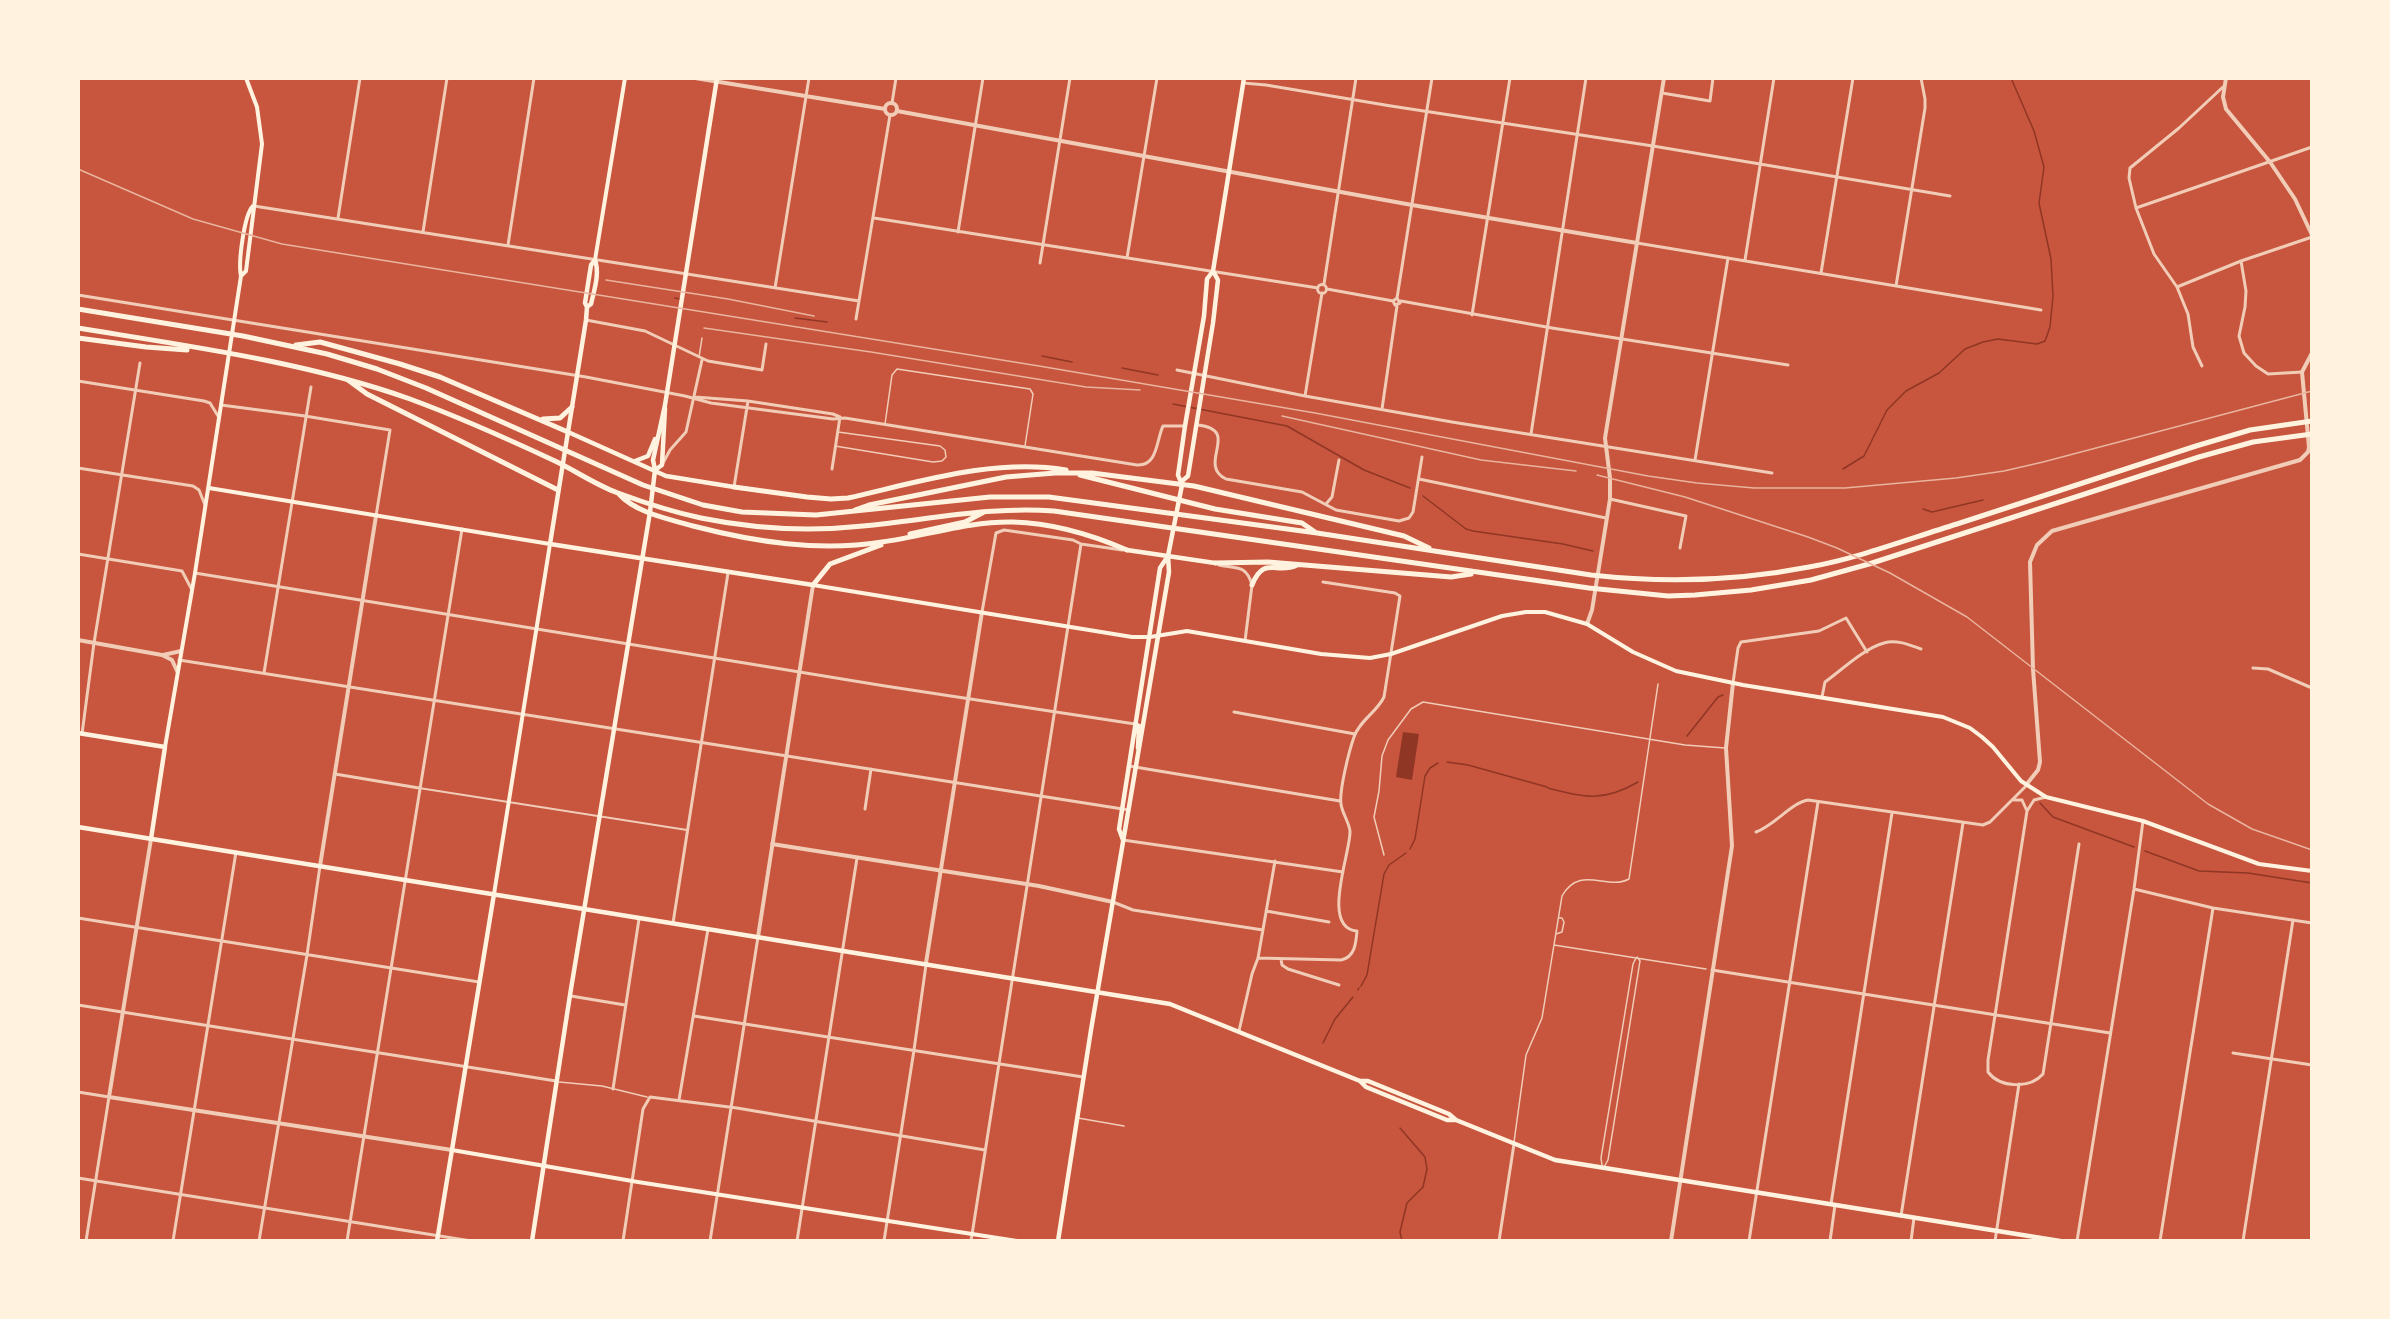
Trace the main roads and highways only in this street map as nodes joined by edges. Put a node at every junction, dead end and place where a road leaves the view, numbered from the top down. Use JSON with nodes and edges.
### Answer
{"nodes":[{"id":1,"x":246,"y":78,"type":"edge"},
{"id":2,"x":625,"y":78,"type":"edge"},
{"id":3,"x":718,"y":79,"type":"edge"},
{"id":4,"x":1243,"y":81,"type":"edge"},
{"id":5,"x":595,"y":260,"type":"joint"},
{"id":6,"x":1213,"y":272,"type":"junction"},
{"id":7,"x":78,"y":309,"type":"edge"},
{"id":8,"x":78,"y":328,"type":"edge"},
{"id":9,"x":78,"y":338,"type":"edge"},
{"id":10,"x":292,"y":346,"type":"junction"},
{"id":11,"x":209,"y":351,"type":"junction"},
{"id":12,"x":345,"y":378,"type":"junction"},
{"id":13,"x":665,"y":405,"type":"junction"},
{"id":14,"x":572,"y":407,"type":"junction"},
{"id":15,"x":541,"y":419,"type":"junction"},
{"id":16,"x":2312,"y":422,"type":"edge"},
{"id":17,"x":568,"y":432,"type":"junction"},
{"id":18,"x":2312,"y":434,"type":"edge"},
{"id":19,"x":657,"y":437,"type":"junction"},
{"id":20,"x":633,"y":462,"type":"junction"},
{"id":21,"x":655,"y":470,"type":"junction"},
{"id":22,"x":1182,"y":483,"type":"junction"},
{"id":23,"x":734,"y":486,"type":"joint"},
{"id":24,"x":209,"y":488,"type":"junction"},
{"id":25,"x":558,"y":490,"type":"junction"},
{"id":26,"x":618,"y":493,"type":"junction"},
{"id":27,"x":988,"y":510,"type":"junction"},
{"id":28,"x":847,"y":513,"type":"junction"},
{"id":29,"x":1317,"y":532,"type":"junction"},
{"id":30,"x":550,"y":544,"type":"junction"},
{"id":31,"x":1127,"y":550,"type":"joint"},
{"id":32,"x":1436,"y":552,"type":"junction"},
{"id":33,"x":1168,"y":556,"type":"junction"},
{"id":34,"x":642,"y":559,"type":"junction"},
{"id":35,"x":1215,"y":563,"type":"joint"},
{"id":36,"x":1299,"y":564,"type":"junction"},
{"id":37,"x":1478,"y":573,"type":"junction"},
{"id":38,"x":813,"y":585,"type":"junction"},
{"id":39,"x":1252,"y":585,"type":"road end"},
{"id":40,"x":1158,"y":635,"type":"junction"},
{"id":41,"x":1150,"y":637,"type":"junction"},
{"id":42,"x":1135,"y":724,"type":"junction"},
{"id":43,"x":80,"y":733,"type":"edge"},
{"id":44,"x":165,"y":747,"type":"junction"},
{"id":45,"x":1138,"y":753,"type":"junction"},
{"id":46,"x":78,"y":827,"type":"edge"},
{"id":47,"x":151,"y":839,"type":"junction"},
{"id":48,"x":1123,"y":840,"type":"junction"},
{"id":49,"x":2312,"y":871,"type":"edge"},
{"id":50,"x":494,"y":894,"type":"junction"},
{"id":51,"x":585,"y":909,"type":"junction"},
{"id":52,"x":1098,"y":991,"type":"junction"},
{"id":53,"x":452,"y":1150,"type":"junction"},
{"id":54,"x":545,"y":1165,"type":"junction"},
{"id":55,"x":438,"y":1238,"type":"edge"},
{"id":56,"x":532,"y":1241,"type":"edge"},
{"id":57,"x":1014,"y":1241,"type":"edge"},
{"id":58,"x":1059,"y":1241,"type":"edge"},
{"id":59,"x":2060,"y":1241,"type":"edge"}],
"edges":[{"from":1,"to":24,"type":"main road"},
{"from":2,"to":5,"type":"main road"},
{"from":3,"to":13,"type":"main road"},
{"from":4,"to":6,"type":"main road"},
{"from":5,"to":14,"type":"main road"},
{"from":6,"to":22,"type":"main road"},
{"from":6,"to":22,"type":"main road"},
{"from":7,"to":10,"type":"highway"},
{"from":8,"to":11,"type":"highway"},
{"from":9,"to":11,"type":"highway"},
{"from":10,"to":15,"type":"highway"},
{"from":10,"to":28,"type":"highway"},
{"from":11,"to":12,"type":"highway"},
{"from":12,"to":25,"type":"highway"},
{"from":12,"to":26,"type":"highway"},
{"from":13,"to":19,"type":"main road"},
{"from":13,"to":21,"type":"main road"},
{"from":14,"to":15,"type":"highway"},
{"from":14,"to":17,"type":"main road"},
{"from":15,"to":17,"type":"highway"},
{"from":16,"to":32,"type":"highway"},
{"from":17,"to":20,"type":"main road"},
{"from":17,"to":25,"type":"main road"},
{"from":18,"to":37,"type":"highway"},
{"from":19,"to":20,"type":"main road"},
{"from":19,"to":21,"type":"main road"},
{"from":20,"to":21,"type":"main road"},
{"from":21,"to":23,"type":"main road"},
{"from":21,"to":34,"type":"main road"},
{"from":22,"to":28,"type":"highway"},
{"from":22,"to":32,"type":"highway"},
{"from":22,"to":33,"type":"main road"},
{"from":23,"to":29,"type":"highway"},
{"from":24,"to":30,"type":"main road"},
{"from":24,"to":44,"type":"main road"},
{"from":25,"to":30,"type":"main road"},
{"from":26,"to":27,"type":"highway"},
{"from":26,"to":31,"type":"highway"},
{"from":27,"to":37,"type":"highway"},
{"from":27,"to":38,"type":"highway"},
{"from":28,"to":29,"type":"highway"},
{"from":29,"to":32,"type":"highway"},
{"from":30,"to":34,"type":"main road"},
{"from":30,"to":50,"type":"main road"},
{"from":31,"to":33,"type":"main road"},
{"from":33,"to":35,"type":"main road"},
{"from":33,"to":40,"type":"main road"},
{"from":33,"to":41,"type":"main road"},
{"from":34,"to":38,"type":"main road"},
{"from":34,"to":51,"type":"main road"},
{"from":35,"to":36,"type":"highway"},
{"from":36,"to":37,"type":"highway"},
{"from":36,"to":39,"type":"highway"},
{"from":38,"to":41,"type":"main road"},
{"from":40,"to":41,"type":"main road"},
{"from":40,"to":45,"type":"main road"},
{"from":40,"to":49,"type":"main road"},
{"from":41,"to":42,"type":"main road"},
{"from":42,"to":45,"type":"main road"},
{"from":42,"to":48,"type":"main road"},
{"from":43,"to":44,"type":"main road"},
{"from":44,"to":47,"type":"main road"},
{"from":45,"to":48,"type":"main road"},
{"from":46,"to":47,"type":"main road"},
{"from":47,"to":50,"type":"main road"},
{"from":48,"to":52,"type":"main road"},
{"from":50,"to":51,"type":"main road"},
{"from":50,"to":53,"type":"main road"},
{"from":51,"to":52,"type":"main road"},
{"from":51,"to":54,"type":"main road"},
{"from":52,"to":58,"type":"main road"},
{"from":52,"to":59,"type":"main road"},
{"from":53,"to":54,"type":"main road"},
{"from":53,"to":55,"type":"main road"},
{"from":54,"to":56,"type":"main road"},
{"from":54,"to":57,"type":"main road"}]}
